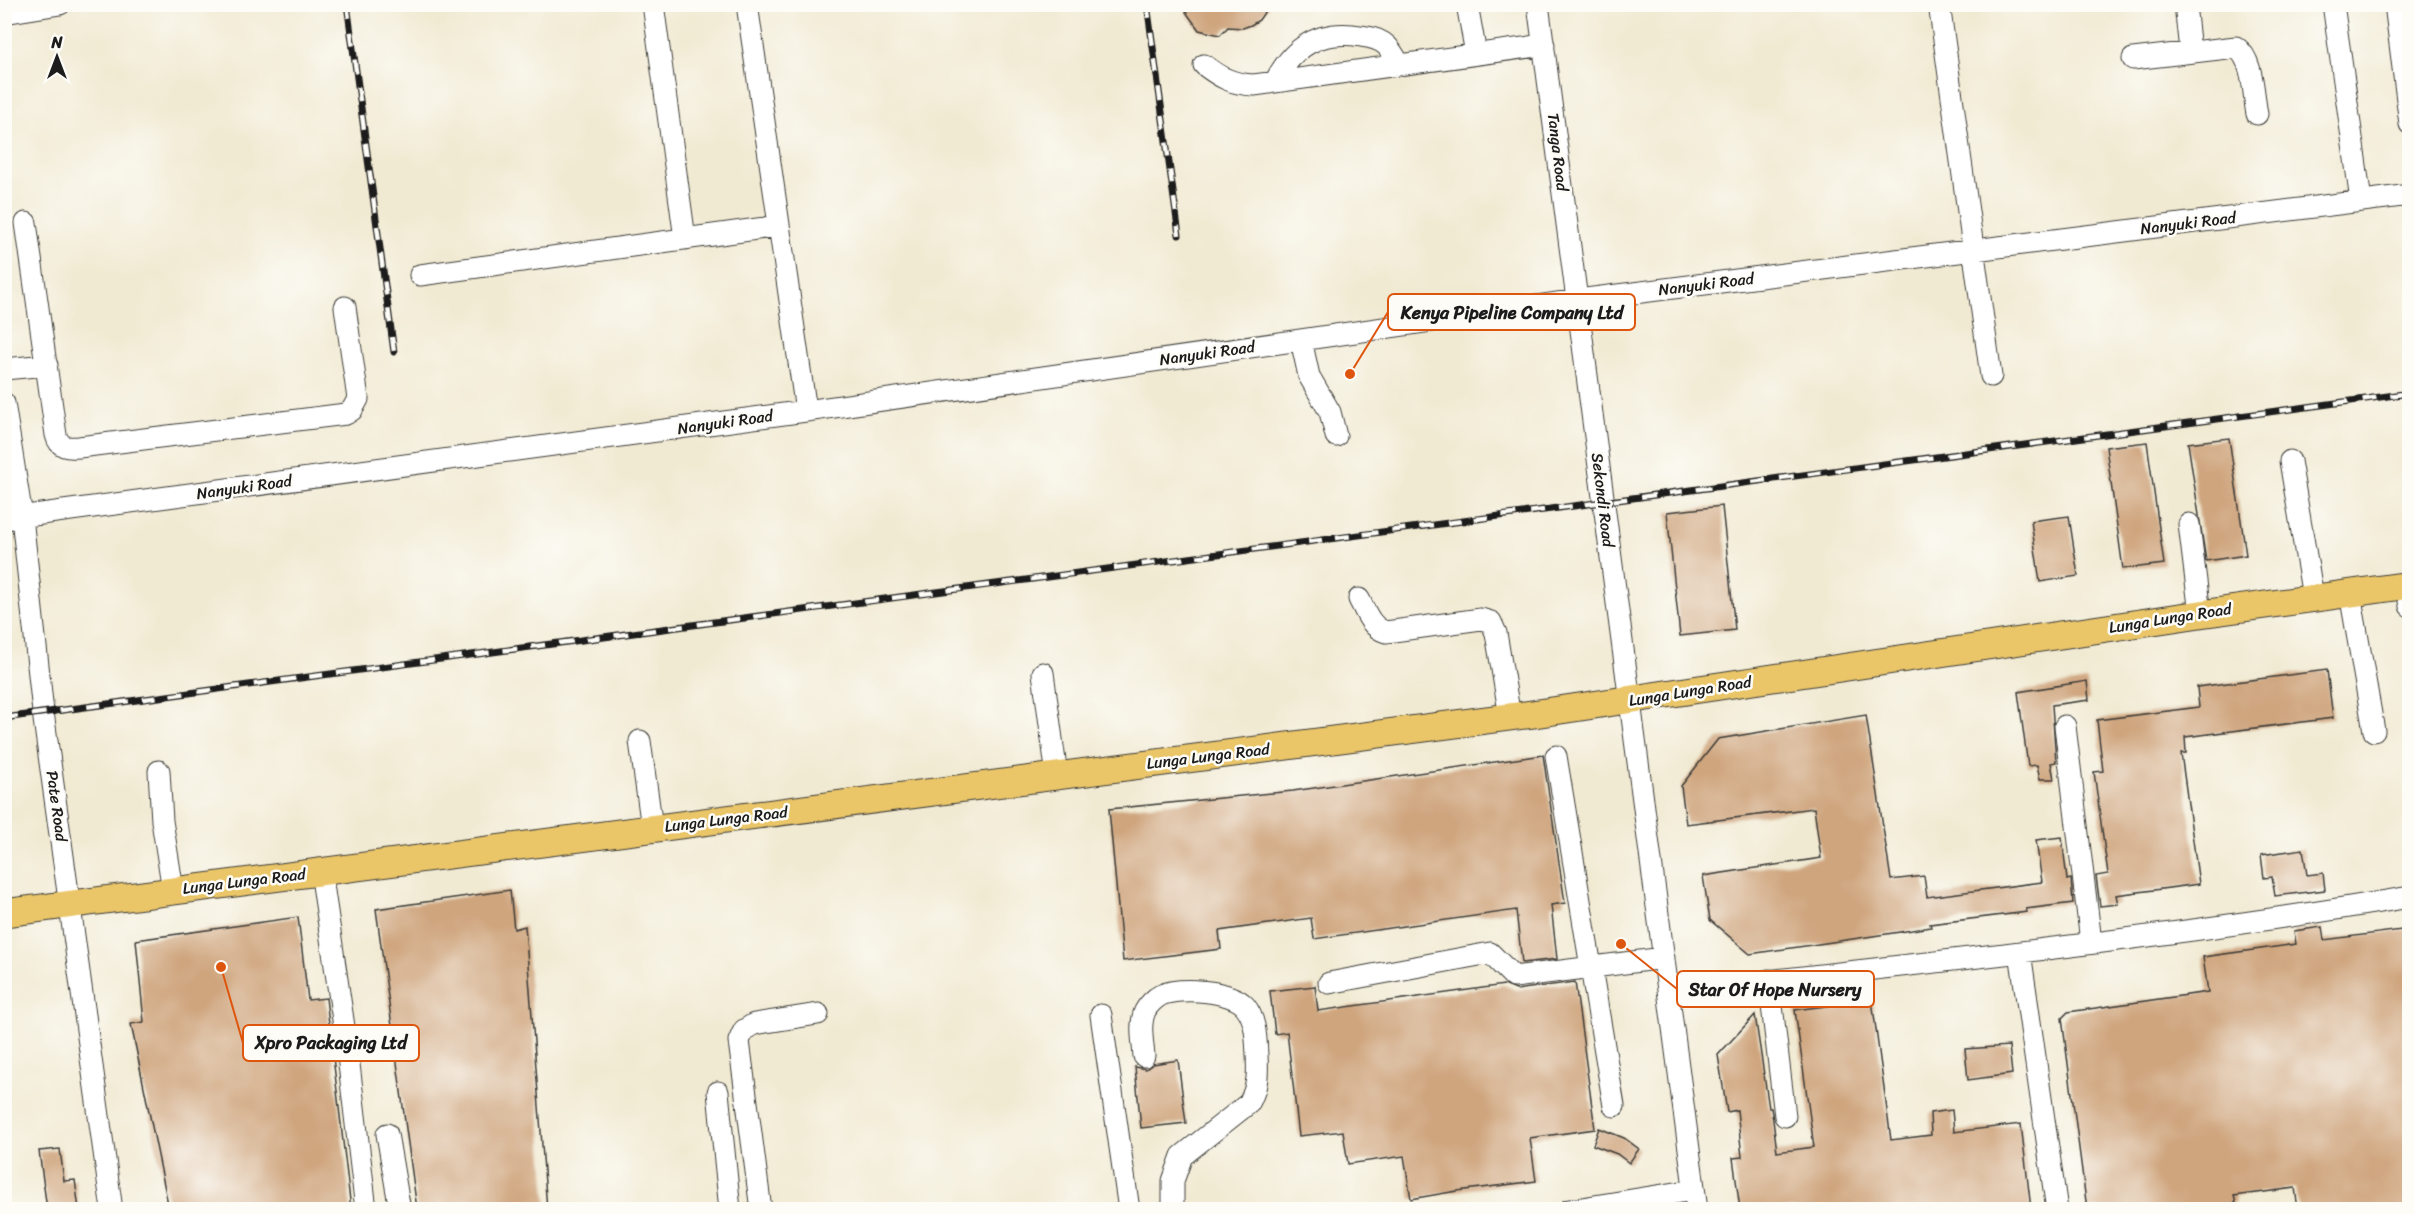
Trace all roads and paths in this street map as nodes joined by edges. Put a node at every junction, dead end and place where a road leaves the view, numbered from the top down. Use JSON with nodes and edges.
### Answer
{"nodes":[{"id":1,"x":60,"y":4,"type":"edge"},
{"id":2,"x":653,"y":4,"type":"edge"},
{"id":3,"x":747,"y":4,"type":"edge"},
{"id":4,"x":1467,"y":4,"type":"edge"},
{"id":5,"x":1538,"y":4,"type":"edge"},
{"id":6,"x":1939,"y":4,"type":"edge"},
{"id":7,"x":2185,"y":4,"type":"edge"},
{"id":8,"x":2333,"y":4,"type":"edge"},
{"id":9,"x":2395,"y":4,"type":"edge"},
{"id":10,"x":4,"y":13,"type":"edge"},
{"id":11,"x":1544,"y":45,"type":"junction"},
{"id":12,"x":2190,"y":51,"type":"junction"},
{"id":13,"x":1476,"y":54,"type":"junction"},
{"id":14,"x":2133,"y":59,"type":"dead end"},
{"id":15,"x":1204,"y":65,"type":"dead end"},
{"id":16,"x":1400,"y":65,"type":"junction"},
{"id":17,"x":1275,"y":82,"type":"junction"},
{"id":18,"x":2257,"y":114,"type":"dead end"},
{"id":19,"x":2409,"y":124,"type":"edge"},
{"id":20,"x":2409,"y":195,"type":"edge"},
{"id":21,"x":2361,"y":201,"type":"junction"},
{"id":22,"x":26,"y":223,"type":"dead end"},
{"id":23,"x":779,"y":226,"type":"junction"},
{"id":24,"x":685,"y":239,"type":"junction"},
{"id":25,"x":1972,"y":250,"type":"junction"},
{"id":26,"x":420,"y":275,"type":"dead end"},
{"id":27,"x":1578,"y":300,"type":"junction"},
{"id":28,"x":345,"y":307,"type":"dead end"},
{"id":29,"x":1301,"y":340,"type":"junction"},
{"id":30,"x":47,"y":365,"type":"junction"},
{"id":31,"x":4,"y":369,"type":"edge"},
{"id":32,"x":1991,"y":376,"type":"dead end"},
{"id":33,"x":4,"y":403,"type":"edge"},
{"id":34,"x":806,"y":411,"type":"junction"},
{"id":35,"x":1336,"y":436,"type":"dead end"},
{"id":36,"x":2290,"y":461,"type":"dead end"},
{"id":37,"x":13,"y":518,"type":"edge"},
{"id":38,"x":2189,"y":524,"type":"dead end"},
{"id":39,"x":2408,"y":592,"type":"edge"},
{"id":40,"x":2350,"y":593,"type":"junction"},
{"id":41,"x":2313,"y":597,"type":"junction"},
{"id":42,"x":1359,"y":599,"type":"dead end"},
{"id":43,"x":2200,"y":614,"type":"junction"},
{"id":44,"x":1043,"y":673,"type":"dead end"},
{"id":45,"x":1630,"y":700,"type":"junction"},
{"id":46,"x":1510,"y":717,"type":"junction"},
{"id":47,"x":2065,"y":726,"type":"dead end"},
{"id":48,"x":2374,"y":731,"type":"dead end"},
{"id":49,"x":640,"y":741,"type":"dead end"},
{"id":50,"x":1556,"y":756,"type":"dead end"},
{"id":51,"x":159,"y":771,"type":"dead end"},
{"id":52,"x":1058,"y":776,"type":"junction"},
{"id":53,"x":652,"y":828,"type":"junction"},
{"id":54,"x":321,"y":871,"type":"junction"},
{"id":55,"x":173,"y":890,"type":"junction"},
{"id":56,"x":2409,"y":897,"type":"edge"},
{"id":57,"x":71,"y":904,"type":"junction"},
{"id":58,"x":4,"y":913,"type":"edge"},
{"id":59,"x":2091,"y":942,"type":"junction"},
{"id":60,"x":2020,"y":952,"type":"junction"},
{"id":61,"x":1664,"y":958,"type":"junction"},
{"id":62,"x":1591,"y":967,"type":"junction"},
{"id":63,"x":1769,"y":980,"type":"junction"},
{"id":64,"x":1329,"y":983,"type":"dead end"},
{"id":65,"x":1669,"y":992,"type":"junction"},
{"id":66,"x":818,"y":1014,"type":"dead end"},
{"id":67,"x":1101,"y":1015,"type":"dead end"},
{"id":68,"x":1144,"y":1056,"type":"dead end"},
{"id":69,"x":718,"y":1092,"type":"dead end"},
{"id":70,"x":1614,"y":1106,"type":"dead end"},
{"id":71,"x":1785,"y":1116,"type":"dead end"},
{"id":72,"x":387,"y":1134,"type":"dead end"},
{"id":73,"x":1695,"y":1200,"type":"edge"},
{"id":74,"x":112,"y":1209,"type":"edge"},
{"id":75,"x":366,"y":1209,"type":"edge"},
{"id":76,"x":400,"y":1209,"type":"edge"},
{"id":77,"x":730,"y":1209,"type":"edge"},
{"id":78,"x":761,"y":1209,"type":"edge"},
{"id":79,"x":1129,"y":1209,"type":"edge"},
{"id":80,"x":1173,"y":1209,"type":"edge"},
{"id":81,"x":1569,"y":1209,"type":"edge"},
{"id":82,"x":2057,"y":1209,"type":"edge"}],
"edges":[{"from":1,"to":10,"type":"street"},
{"from":2,"to":24,"type":"street"},
{"from":3,"to":23,"type":"street"},
{"from":4,"to":13,"type":"street"},
{"from":5,"to":11,"type":"street","name":"Tanga Road"},
{"from":6,"to":25,"type":"street"},
{"from":7,"to":12,"type":"street"},
{"from":8,"to":21,"type":"street"},
{"from":9,"to":19,"type":"street"},
{"from":11,"to":13,"type":"street"},
{"from":11,"to":27,"type":"street","name":"Tanga Road"},
{"from":12,"to":14,"type":"street"},
{"from":12,"to":18,"type":"street"},
{"from":13,"to":16,"type":"street"},
{"from":15,"to":17,"type":"street"},
{"from":16,"to":17,"type":"street"},
{"from":16,"to":17,"type":"street"},
{"from":20,"to":21,"type":"street","name":"Nanyuki Road"},
{"from":21,"to":25,"type":"street","name":"Nanyuki Road"},
{"from":22,"to":30,"type":"street"},
{"from":23,"to":24,"type":"street"},
{"from":23,"to":34,"type":"street"},
{"from":24,"to":26,"type":"street"},
{"from":25,"to":27,"type":"street","name":"Nanyuki Road"},
{"from":25,"to":32,"type":"street"},
{"from":27,"to":29,"type":"street","name":"Nanyuki Road"},
{"from":27,"to":45,"type":"street","name":"Sekondi Road"},
{"from":28,"to":30,"type":"street"},
{"from":29,"to":34,"type":"street","name":"Nanyuki Road"},
{"from":29,"to":35,"type":"street"},
{"from":30,"to":31,"type":"street"},
{"from":33,"to":37,"type":"street","name":"Pate Road"},
{"from":34,"to":37,"type":"street","name":"Nanyuki Road"},
{"from":36,"to":41,"type":"street"},
{"from":37,"to":57,"type":"street","name":"Pate Road"},
{"from":38,"to":43,"type":"street"},
{"from":39,"to":40,"type":"main road","name":"Lunga Lunga Road"},
{"from":40,"to":41,"type":"main road","name":"Lunga Lunga Road"},
{"from":40,"to":48,"type":"street"},
{"from":41,"to":43,"type":"main road","name":"Lunga Lunga Road"},
{"from":42,"to":46,"type":"street"},
{"from":43,"to":45,"type":"main road","name":"Lunga Lunga Road"},
{"from":44,"to":52,"type":"street"},
{"from":45,"to":46,"type":"main road","name":"Lunga Lunga Road"},
{"from":45,"to":61,"type":"street","name":"Sekondi Road"},
{"from":46,"to":52,"type":"main road","name":"Lunga Lunga Road"},
{"from":47,"to":59,"type":"street"},
{"from":49,"to":53,"type":"street"},
{"from":50,"to":62,"type":"street"},
{"from":51,"to":55,"type":"street"},
{"from":52,"to":53,"type":"main road","name":"Lunga Lunga Road"},
{"from":53,"to":54,"type":"main road","name":"Lunga Lunga Road"},
{"from":54,"to":55,"type":"main road","name":"Lunga Lunga Road"},
{"from":54,"to":75,"type":"street"},
{"from":55,"to":57,"type":"main road","name":"Lunga Lunga Road"},
{"from":56,"to":59,"type":"street"},
{"from":57,"to":58,"type":"main road","name":"Lunga Lunga Road"},
{"from":57,"to":74,"type":"street","name":"Pate Road"},
{"from":59,"to":60,"type":"street"},
{"from":60,"to":63,"type":"street"},
{"from":60,"to":82,"type":"street"},
{"from":61,"to":62,"type":"street"},
{"from":61,"to":65,"type":"street","name":"Sekondi Road"},
{"from":62,"to":64,"type":"street"},
{"from":62,"to":70,"type":"street"},
{"from":63,"to":65,"type":"street"},
{"from":63,"to":71,"type":"street"},
{"from":65,"to":73,"type":"street","name":"Sekondi Road"},
{"from":66,"to":78,"type":"street"},
{"from":67,"to":79,"type":"street"},
{"from":68,"to":80,"type":"street"},
{"from":69,"to":77,"type":"street"},
{"from":72,"to":76,"type":"street"},
{"from":73,"to":81,"type":"street"}]}
